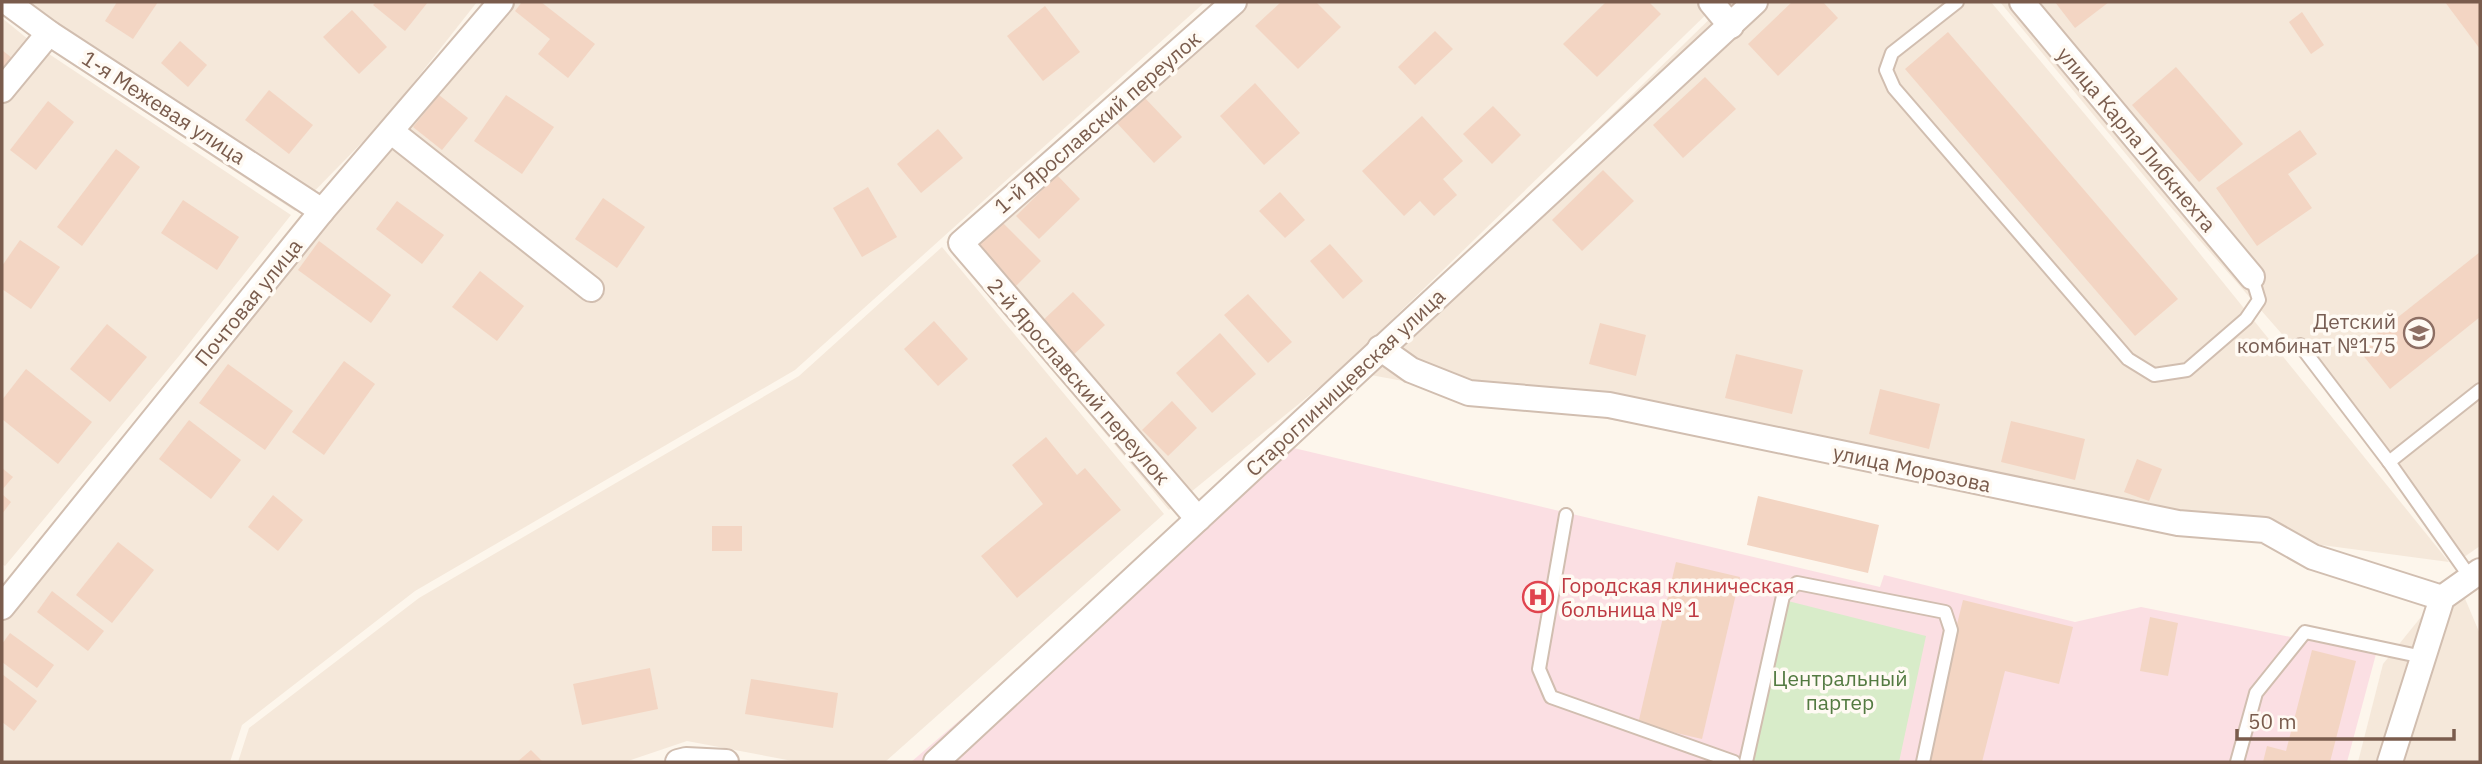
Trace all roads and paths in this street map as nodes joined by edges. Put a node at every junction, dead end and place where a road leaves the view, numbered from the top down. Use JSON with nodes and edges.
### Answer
{"nodes":[{"id":1,"x":7,"y":2,"type":"edge"},
{"id":2,"x":501,"y":2,"type":"edge"},
{"id":3,"x":1234,"y":2,"type":"edge"},
{"id":4,"x":1711,"y":2,"type":"edge"},
{"id":5,"x":1755,"y":2,"type":"edge"},
{"id":6,"x":1957,"y":2,"type":"edge"},
{"id":7,"x":2021,"y":2,"type":"edge"},
{"id":8,"x":1731,"y":26,"type":"junction"},
{"id":9,"x":49,"y":33,"type":"junction"},
{"id":10,"x":2,"y":90,"type":"edge"},
{"id":11,"x":392,"y":132,"type":"junction"},
{"id":12,"x":322,"y":211,"type":"junction"},
{"id":13,"x":961,"y":243,"type":"joint"},
{"id":14,"x":2252,"y":277,"type":"joint"},
{"id":15,"x":592,"y":289,"type":"dead end"},
{"id":16,"x":2300,"y":345,"type":"dead end"},
{"id":17,"x":1380,"y":348,"type":"junction"},
{"id":18,"x":2480,"y":390,"type":"edge"},
{"id":19,"x":2389,"y":461,"type":"junction"},
{"id":20,"x":1566,"y":516,"type":"dead end"},
{"id":21,"x":1198,"y":519,"type":"junction"},
{"id":22,"x":2477,"y":580,"type":"edge"},
{"id":23,"x":5,"y":597,"type":"edge"},
{"id":24,"x":2442,"y":598,"type":"junction"},
{"id":25,"x":2423,"y":657,"type":"junction"},
{"id":26,"x":678,"y":762,"type":"edge"},
{"id":27,"x":726,"y":762,"type":"edge"},
{"id":28,"x":936,"y":762,"type":"edge"},
{"id":29,"x":1734,"y":762,"type":"edge"},
{"id":30,"x":1746,"y":762,"type":"edge"},
{"id":31,"x":1923,"y":762,"type":"edge"},
{"id":32,"x":2237,"y":762,"type":"edge"},
{"id":33,"x":2390,"y":762,"type":"edge"}],
"edges":[{"from":1,"to":9,"type":"street","name":"1-я Межевая улица"},
{"from":2,"to":11,"type":"street","name":"Почтовая улица"},
{"from":3,"to":13,"type":"street","name":"1-й Ярославский переулок"},
{"from":4,"to":8,"type":"street"},
{"from":5,"to":8,"type":"street","name":"Староглинищевская улица"},
{"from":6,"to":14,"type":"lane"},
{"from":7,"to":14,"type":"street","name":"улица Карла Либкнехта"},
{"from":8,"to":17,"type":"street","name":"Староглинищевская улица"},
{"from":9,"to":10,"type":"street"},
{"from":9,"to":12,"type":"street","name":"1-я Межевая улица"},
{"from":11,"to":12,"type":"street","name":"Почтовая улица"},
{"from":11,"to":15,"type":"street"},
{"from":12,"to":23,"type":"street","name":"Почтовая улица"},
{"from":13,"to":21,"type":"street","name":"2-й Ярославский переулок"},
{"from":16,"to":19,"type":"lane"},
{"from":17,"to":21,"type":"street","name":"Староглинищевская улица"},
{"from":17,"to":24,"type":"street","name":"улица Морозова"},
{"from":18,"to":19,"type":"lane"},
{"from":19,"to":22,"type":"lane"},
{"from":20,"to":29,"type":"lane"},
{"from":21,"to":28,"type":"street","name":"Староглинищевская улица"},
{"from":22,"to":24,"type":"street"},
{"from":24,"to":25,"type":"street"},
{"from":25,"to":32,"type":"lane"},
{"from":25,"to":33,"type":"street"},
{"from":26,"to":27,"type":"street"},
{"from":30,"to":31,"type":"lane"}]}
